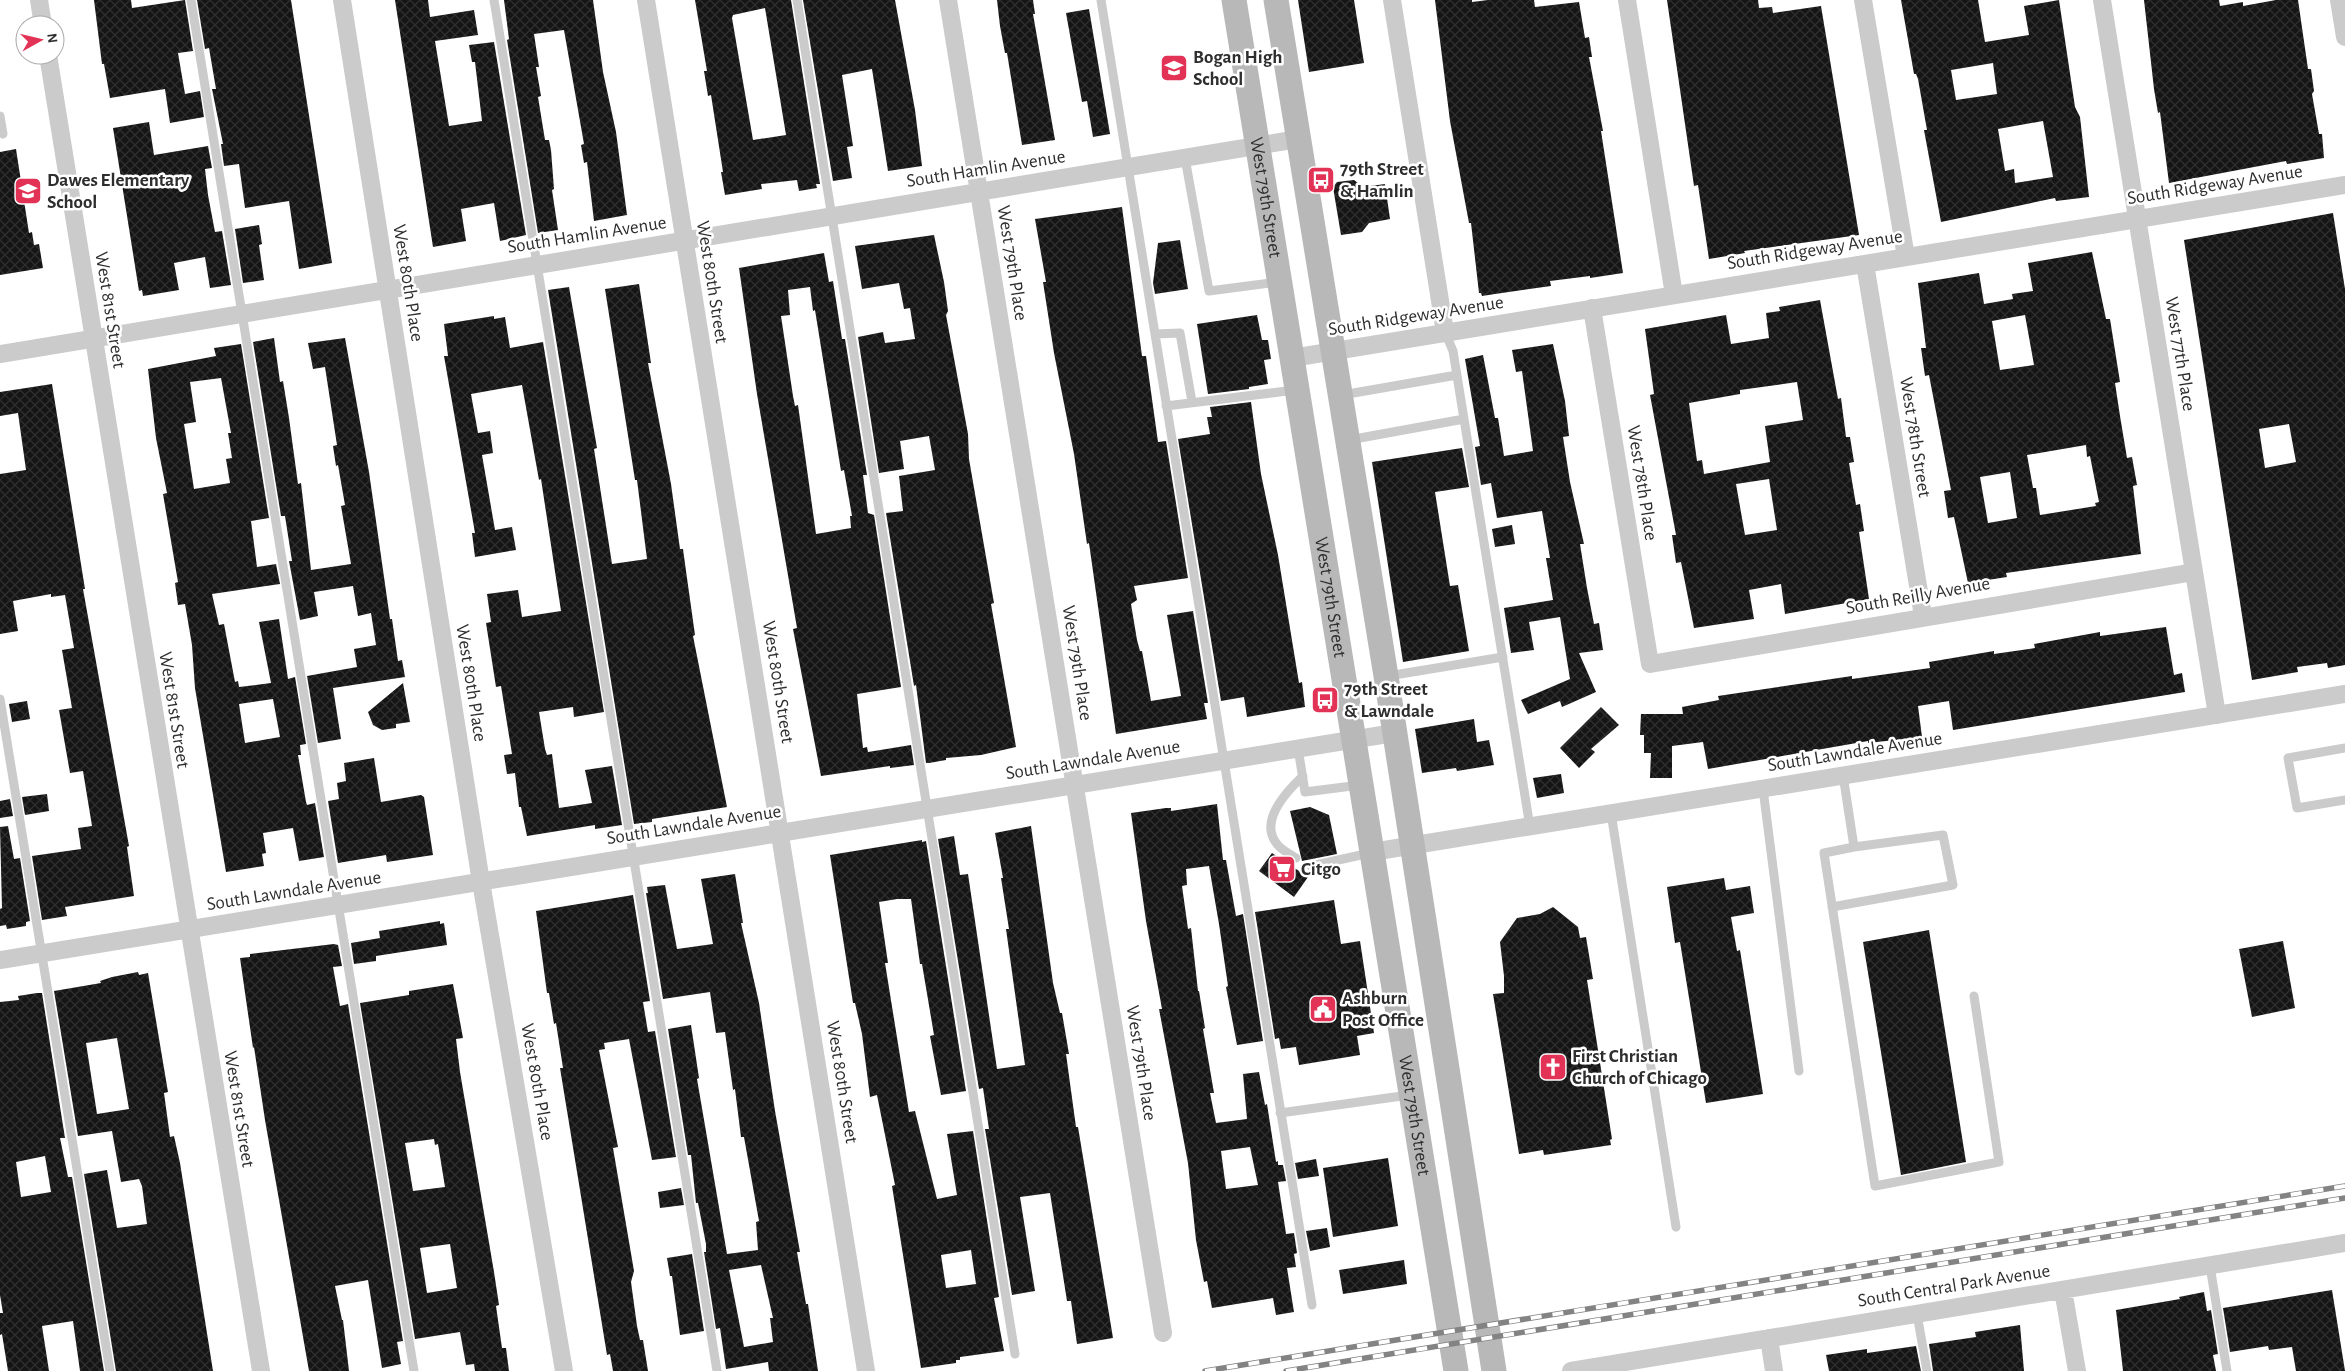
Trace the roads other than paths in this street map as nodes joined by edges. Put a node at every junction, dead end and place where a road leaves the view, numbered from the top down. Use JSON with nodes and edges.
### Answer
{"nodes":[{"id":1,"x":39,"y":0,"type":"edge"},
{"id":2,"x":191,"y":0,"type":"edge"},
{"id":3,"x":342,"y":0,"type":"edge"},
{"id":4,"x":494,"y":0,"type":"edge"},
{"id":5,"x":646,"y":0,"type":"edge"},
{"id":6,"x":797,"y":0,"type":"edge"},
{"id":7,"x":948,"y":0,"type":"edge"},
{"id":8,"x":1101,"y":0,"type":"edge"},
{"id":9,"x":1234,"y":0,"type":"edge"},
{"id":10,"x":1276,"y":0,"type":"edge"},
{"id":11,"x":1392,"y":0,"type":"edge"},
{"id":12,"x":1627,"y":0,"type":"edge"},
{"id":13,"x":1863,"y":0,"type":"edge"},
{"id":14,"x":2102,"y":0,"type":"edge"},
{"id":15,"x":2339,"y":0,"type":"edge"},
{"id":16,"x":41,"y":15,"type":"edge"},
{"id":17,"x":2345,"y":37,"type":"edge"},
{"id":18,"x":50,"y":65,"type":"edge"},
{"id":19,"x":0,"y":116,"type":"edge"},
{"id":20,"x":3,"y":134,"type":"dead end"},
{"id":21,"x":1298,"y":139,"type":"junction"},
{"id":22,"x":1258,"y":146,"type":"junction"},
{"id":23,"x":1185,"y":158,"type":"junction"},
{"id":24,"x":1128,"y":167,"type":"junction"},
{"id":25,"x":2345,"y":185,"type":"edge"},
{"id":26,"x":979,"y":192,"type":"junction"},
{"id":27,"x":833,"y":216,"type":"junction"},
{"id":28,"x":2137,"y":219,"type":"junction"},
{"id":29,"x":684,"y":241,"type":"junction"},
{"id":30,"x":1906,"y":257,"type":"junction"},
{"id":31,"x":1866,"y":264,"type":"junction"},
{"id":32,"x":537,"y":265,"type":"junction"},
{"id":33,"x":1280,"y":282,"type":"junction"},
{"id":34,"x":388,"y":290,"type":"junction"},
{"id":35,"x":1674,"y":295,"type":"junction"},
{"id":36,"x":1592,"y":308,"type":"junction"},
{"id":37,"x":242,"y":314,"type":"junction"},
{"id":38,"x":1445,"y":332,"type":"junction"},
{"id":39,"x":1155,"y":334,"type":"junction"},
{"id":40,"x":93,"y":338,"type":"junction"},
{"id":41,"x":1332,"y":351,"type":"junction"},
{"id":42,"x":0,"y":354,"type":"edge"},
{"id":43,"x":1292,"y":358,"type":"junction"},
{"id":44,"x":1457,"y":374,"type":"junction"},
{"id":45,"x":1298,"y":389,"type":"junction"},
{"id":46,"x":1339,"y":395,"type":"junction"},
{"id":47,"x":1192,"y":402,"type":"junction"},
{"id":48,"x":1166,"y":406,"type":"junction"},
{"id":49,"x":1464,"y":418,"type":"junction"},
{"id":50,"x":1347,"y":441,"type":"junction"},
{"id":51,"x":2194,"y":572,"type":"junction"},
{"id":52,"x":1923,"y":616,"type":"junction"},
{"id":53,"x":1503,"y":657,"type":"junction"},
{"id":54,"x":1650,"y":664,"type":"joint"},
{"id":55,"x":1386,"y":676,"type":"junction"},
{"id":56,"x":2345,"y":694,"type":"edge"},
{"id":57,"x":0,"y":699,"type":"edge"},
{"id":58,"x":2217,"y":715,"type":"junction"},
{"id":59,"x":1394,"y":733,"type":"junction"},
{"id":60,"x":1354,"y":739,"type":"junction"},
{"id":61,"x":1298,"y":748,"type":"junction"},
{"id":62,"x":2345,"y":748,"type":"edge"},
{"id":63,"x":1223,"y":760,"type":"junction"},
{"id":64,"x":1843,"y":775,"type":"junction"},
{"id":65,"x":1303,"y":776,"type":"junction"},
{"id":66,"x":1362,"y":784,"type":"junction"},
{"id":67,"x":1075,"y":785,"type":"junction"},
{"id":68,"x":1763,"y":789,"type":"junction"},
{"id":69,"x":2345,"y":800,"type":"edge"},
{"id":70,"x":927,"y":809,"type":"junction"},
{"id":71,"x":1611,"y":813,"type":"junction"},
{"id":72,"x":1530,"y":827,"type":"junction"},
{"id":73,"x":781,"y":833,"type":"junction"},
{"id":74,"x":1412,"y":846,"type":"junction"},
{"id":75,"x":1854,"y":847,"type":"junction"},
{"id":76,"x":1372,"y":852,"type":"junction"},
{"id":77,"x":633,"y":857,"type":"junction"},
{"id":78,"x":1296,"y":858,"type":"dead end"},
{"id":79,"x":1311,"y":866,"type":"dead end"},
{"id":80,"x":481,"y":882,"type":"junction"},
{"id":81,"x":337,"y":905,"type":"junction"},
{"id":82,"x":1832,"y":907,"type":"junction"},
{"id":83,"x":188,"y":930,"type":"junction"},
{"id":84,"x":42,"y":953,"type":"junction"},
{"id":85,"x":0,"y":960,"type":"edge"},
{"id":86,"x":1974,"y":996,"type":"dead end"},
{"id":87,"x":1799,"y":1071,"type":"dead end"},
{"id":88,"x":1411,"y":1094,"type":"junction"},
{"id":89,"x":1280,"y":1113,"type":"junction"},
{"id":90,"x":1676,"y":1227,"type":"dead end"},
{"id":91,"x":2345,"y":1243,"type":"edge"},
{"id":92,"x":2210,"y":1266,"type":"junction"},
{"id":93,"x":2064,"y":1290,"type":"junction"},
{"id":94,"x":1312,"y":1305,"type":"dead end"},
{"id":95,"x":1917,"y":1314,"type":"junction"},
{"id":96,"x":1163,"y":1333,"type":"dead end"},
{"id":97,"x":1769,"y":1338,"type":"junction"},
{"id":98,"x":1014,"y":1354,"type":"dead end"},
{"id":99,"x":1638,"y":1365,"type":"edge"},
{"id":100,"x":110,"y":1371,"type":"edge"},
{"id":101,"x":261,"y":1371,"type":"edge"},
{"id":102,"x":414,"y":1371,"type":"edge"},
{"id":103,"x":564,"y":1371,"type":"edge"},
{"id":104,"x":717,"y":1371,"type":"edge"},
{"id":105,"x":866,"y":1371,"type":"edge"},
{"id":106,"x":1456,"y":1371,"type":"edge"},
{"id":107,"x":1494,"y":1371,"type":"edge"},
{"id":108,"x":1571,"y":1371,"type":"edge"},
{"id":109,"x":1774,"y":1371,"type":"edge"},
{"id":110,"x":1927,"y":1371,"type":"edge"},
{"id":111,"x":2076,"y":1371,"type":"edge"},
{"id":112,"x":2227,"y":1371,"type":"edge"}],
"edges":[{"from":1,"to":16,"type":"street"},
{"from":2,"to":37,"type":"lane"},
{"from":3,"to":34,"type":"street","name":"West 80th Place"},
{"from":4,"to":32,"type":"lane"},
{"from":5,"to":29,"type":"street","name":"West 80th Street"},
{"from":6,"to":27,"type":"lane"},
{"from":7,"to":26,"type":"street","name":"West 79th Place"},
{"from":8,"to":24,"type":"lane"},
{"from":9,"to":22,"type":"main road","name":"West 79th Street"},
{"from":10,"to":21,"type":"main road","name":"West 79th Street"},
{"from":11,"to":38,"type":"street"},
{"from":12,"to":35,"type":"street"},
{"from":13,"to":30,"type":"street"},
{"from":14,"to":28,"type":"street","name":"West 77th Place"},
{"from":15,"to":17,"type":"street"},
{"from":18,"to":40,"type":"street","name":"West 81st Street"},
{"from":19,"to":20,"type":"lane"},
{"from":21,"to":22,"type":"street","name":"South Hamlin Avenue"},
{"from":21,"to":41,"type":"main road","name":"West 79th Street"},
{"from":22,"to":23,"type":"street","name":"South Hamlin Avenue"},
{"from":22,"to":33,"type":"main road","name":"West 79th Street"},
{"from":23,"to":24,"type":"street","name":"South Hamlin Avenue"},
{"from":23,"to":33,"type":"lane"},
{"from":24,"to":26,"type":"street","name":"South Hamlin Avenue"},
{"from":24,"to":39,"type":"lane"},
{"from":25,"to":28,"type":"street","name":"South Ridgeway Avenue"},
{"from":26,"to":27,"type":"street","name":"South Hamlin Avenue"},
{"from":26,"to":67,"type":"street","name":"West 79th Place"},
{"from":27,"to":29,"type":"street","name":"South Hamlin Avenue"},
{"from":27,"to":70,"type":"lane"},
{"from":28,"to":30,"type":"street","name":"South Ridgeway Avenue"},
{"from":28,"to":51,"type":"street","name":"West 77th Place"},
{"from":29,"to":32,"type":"street","name":"South Hamlin Avenue"},
{"from":29,"to":73,"type":"street","name":"West 80th Street"},
{"from":30,"to":31,"type":"street","name":"South Ridgeway Avenue"},
{"from":31,"to":35,"type":"street","name":"South Ridgeway Avenue"},
{"from":31,"to":52,"type":"street","name":"West 78th Street"},
{"from":32,"to":34,"type":"street","name":"South Hamlin Avenue"},
{"from":32,"to":77,"type":"lane"},
{"from":33,"to":43,"type":"main road","name":"West 79th Street"},
{"from":34,"to":37,"type":"street","name":"South Hamlin Avenue"},
{"from":34,"to":80,"type":"street","name":"West 80th Place"},
{"from":35,"to":36,"type":"street","name":"South Ridgeway Avenue"},
{"from":36,"to":38,"type":"street","name":"South Ridgeway Avenue"},
{"from":36,"to":54,"type":"street","name":"West 78th Place"},
{"from":37,"to":40,"type":"street","name":"South Hamlin Avenue"},
{"from":37,"to":81,"type":"lane"},
{"from":38,"to":41,"type":"street","name":"South Ridgeway Avenue"},
{"from":38,"to":44,"type":"lane"},
{"from":39,"to":47,"type":"lane"},
{"from":39,"to":48,"type":"lane"},
{"from":40,"to":42,"type":"street","name":"South Hamlin Avenue"},
{"from":40,"to":83,"type":"street","name":"West 81st Street"},
{"from":41,"to":43,"type":"street","name":"South Ridgeway Avenue"},
{"from":41,"to":46,"type":"main road","name":"West 79th Street"},
{"from":43,"to":45,"type":"main road","name":"West 79th Street"},
{"from":44,"to":46,"type":"lane"},
{"from":44,"to":49,"type":"lane"},
{"from":45,"to":47,"type":"lane"},
{"from":45,"to":60,"type":"main road","name":"West 79th Street"},
{"from":46,"to":50,"type":"main road","name":"West 79th Street"},
{"from":47,"to":48,"type":"lane"},
{"from":48,"to":63,"type":"lane"},
{"from":49,"to":50,"type":"lane"},
{"from":49,"to":53,"type":"lane"},
{"from":50,"to":55,"type":"main road","name":"West 79th Street"},
{"from":51,"to":52,"type":"street","name":"South Reilly Avenue"},
{"from":51,"to":58,"type":"street","name":"West 77th Place"},
{"from":52,"to":54,"type":"street","name":"South Reilly Avenue"},
{"from":53,"to":55,"type":"lane"},
{"from":53,"to":72,"type":"lane"},
{"from":55,"to":59,"type":"main road","name":"West 79th Street"},
{"from":56,"to":58,"type":"street","name":"South Lawndale Avenue"},
{"from":57,"to":84,"type":"lane"},
{"from":58,"to":64,"type":"street","name":"South Lawndale Avenue"},
{"from":59,"to":60,"type":"street","name":"South Lawndale Avenue"},
{"from":59,"to":74,"type":"main road","name":"West 79th Street"},
{"from":60,"to":61,"type":"street","name":"South Lawndale Avenue"},
{"from":60,"to":66,"type":"main road","name":"West 79th Street"},
{"from":61,"to":63,"type":"street","name":"South Lawndale Avenue"},
{"from":61,"to":65,"type":"lane"},
{"from":62,"to":69,"type":"lane"},
{"from":63,"to":67,"type":"street","name":"South Lawndale Avenue"},
{"from":63,"to":89,"type":"lane"},
{"from":64,"to":68,"type":"street","name":"South Lawndale Avenue"},
{"from":64,"to":75,"type":"lane"},
{"from":65,"to":66,"type":"lane"},
{"from":65,"to":78,"type":"lane"},
{"from":66,"to":76,"type":"main road","name":"West 79th Street"},
{"from":67,"to":70,"type":"street","name":"South Lawndale Avenue"},
{"from":67,"to":96,"type":"street","name":"West 79th Place"},
{"from":68,"to":71,"type":"street","name":"South Lawndale Avenue"},
{"from":68,"to":87,"type":"lane"},
{"from":70,"to":73,"type":"street","name":"South Lawndale Avenue"},
{"from":70,"to":98,"type":"lane"},
{"from":71,"to":72,"type":"street","name":"South Lawndale Avenue"},
{"from":71,"to":90,"type":"lane"},
{"from":72,"to":74,"type":"street","name":"South Lawndale Avenue"},
{"from":73,"to":77,"type":"street","name":"South Lawndale Avenue"},
{"from":73,"to":105,"type":"street","name":"West 80th Street"},
{"from":74,"to":76,"type":"street","name":"South Lawndale Avenue"},
{"from":74,"to":107,"type":"main road","name":"West 79th Street"},
{"from":75,"to":82,"type":"lane"},
{"from":75,"to":82,"type":"lane"},
{"from":76,"to":79,"type":"lane"},
{"from":76,"to":88,"type":"main road","name":"West 79th Street"},
{"from":77,"to":80,"type":"street","name":"South Lawndale Avenue"},
{"from":77,"to":104,"type":"lane"},
{"from":80,"to":81,"type":"street","name":"South Lawndale Avenue"},
{"from":80,"to":103,"type":"street","name":"West 80th Place"},
{"from":81,"to":83,"type":"street","name":"South Lawndale Avenue"},
{"from":81,"to":102,"type":"lane"},
{"from":82,"to":86,"type":"lane"},
{"from":83,"to":84,"type":"street","name":"South Lawndale Avenue"},
{"from":83,"to":101,"type":"street","name":"West 81st Street"},
{"from":84,"to":85,"type":"street","name":"South Lawndale Avenue"},
{"from":84,"to":100,"type":"lane"},
{"from":88,"to":89,"type":"lane"},
{"from":88,"to":106,"type":"main road","name":"West 79th Street"},
{"from":89,"to":94,"type":"lane"},
{"from":91,"to":92,"type":"street","name":"South Central Park Avenue"},
{"from":92,"to":93,"type":"street","name":"South Central Park Avenue"},
{"from":92,"to":112,"type":"lane"},
{"from":93,"to":95,"type":"street","name":"South Central Park Avenue"},
{"from":93,"to":111,"type":"street"},
{"from":95,"to":97,"type":"street","name":"South Central Park Avenue"},
{"from":95,"to":110,"type":"lane"},
{"from":97,"to":99,"type":"street","name":"South Central Park Avenue"},
{"from":97,"to":109,"type":"street"},
{"from":99,"to":108,"type":"street","name":"South Central Park Avenue"}]}
